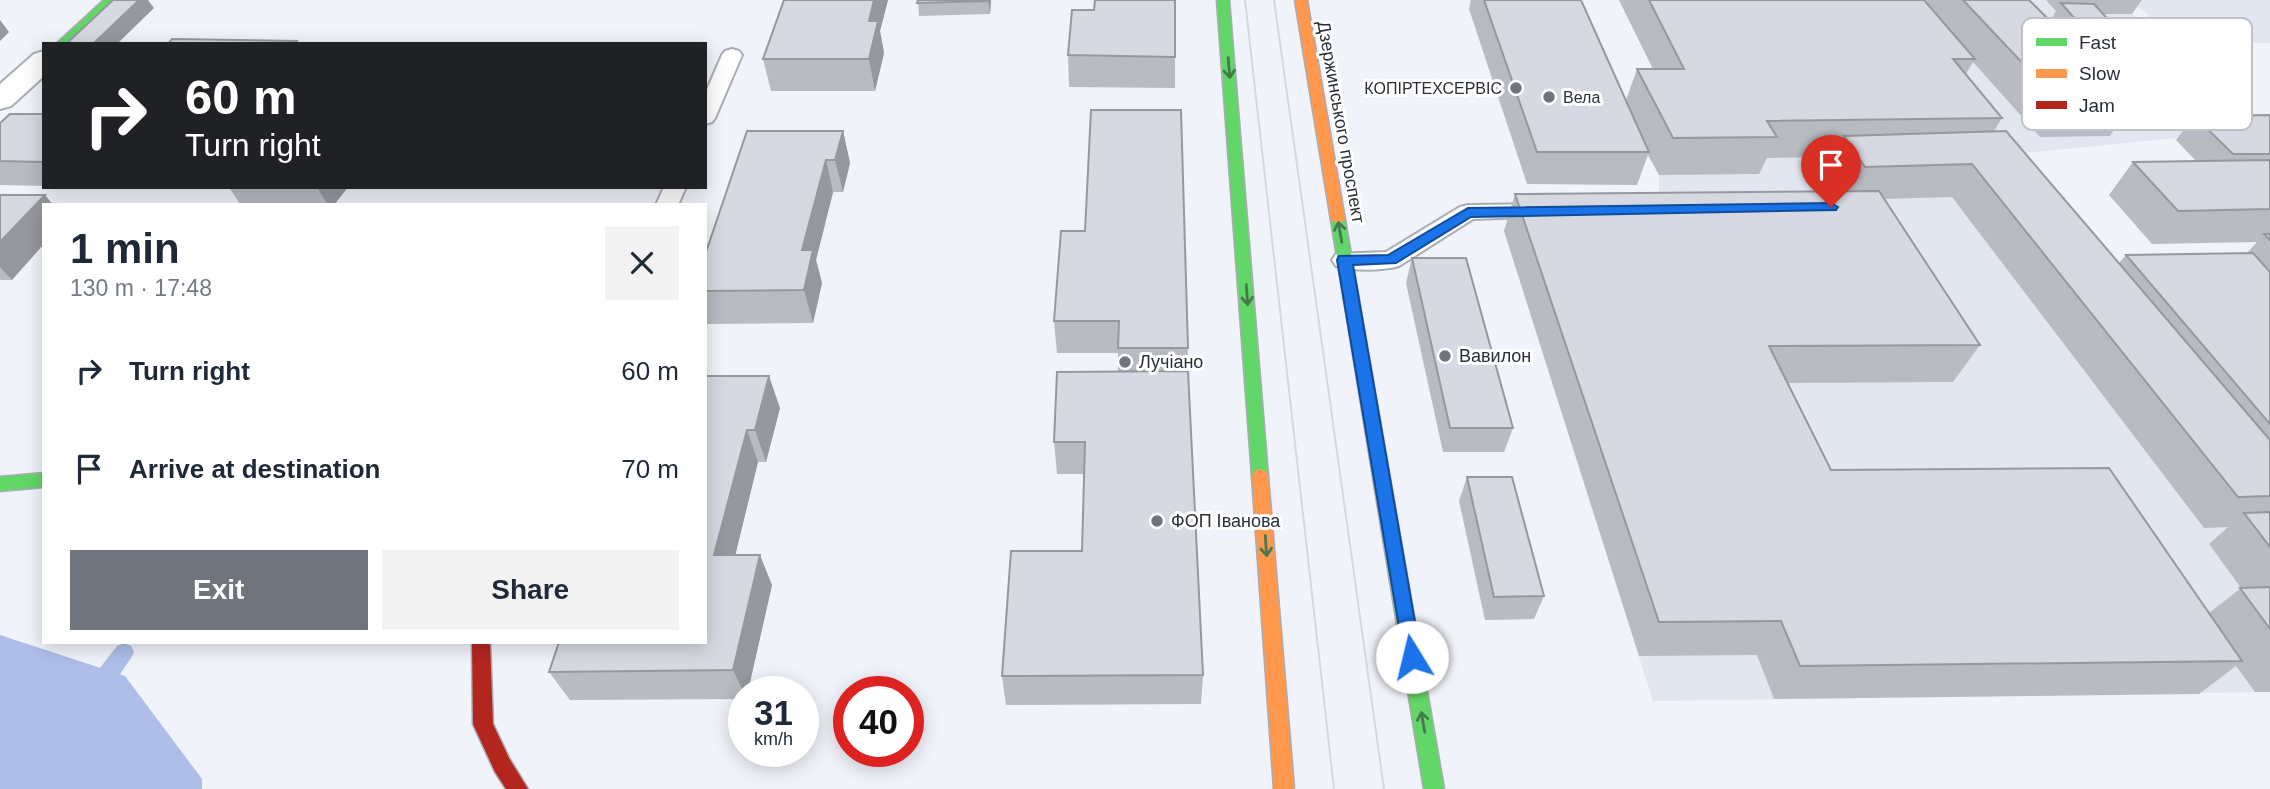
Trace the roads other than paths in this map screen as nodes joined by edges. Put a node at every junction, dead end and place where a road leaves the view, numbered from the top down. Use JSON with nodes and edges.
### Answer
{"nodes":[{"id":1,"x":111,"y":0,"type":"edge"},
{"id":2,"x":1223,"y":0,"type":"edge"},
{"id":3,"x":1301,"y":0,"type":"edge"},
{"id":4,"x":64,"y":42,"type":"edge"},
{"id":5,"x":732,"y":55,"type":"dead end"},
{"id":6,"x":42,"y":62,"type":"edge"},
{"id":7,"x":0,"y":100,"type":"edge"},
{"id":8,"x":707,"y":112,"type":"edge"},
{"id":9,"x":1564,"y":211,"type":"edge"},
{"id":10,"x":1345,"y":260,"type":"junction"},
{"id":11,"x":42,"y":480,"type":"edge"},
{"id":12,"x":0,"y":484,"type":"edge"},
{"id":13,"x":481,"y":644,"type":"edge"},
{"id":14,"x":517,"y":789,"type":"edge"},
{"id":15,"x":1284,"y":789,"type":"edge"},
{"id":16,"x":1434,"y":789,"type":"edge"}],
"edges":[{"from":1,"to":4,"type":"street"},
{"from":2,"to":15,"type":"street","one_way":true},
{"from":10,"to":3,"type":"street","name":"Дзержинського проспект","one_way":true},
{"from":5,"to":8,"type":"lane"},
{"from":6,"to":7,"type":"street"},
{"from":9,"to":10,"type":"lane"},
{"from":16,"to":10,"type":"street","name":"Дзержинського проспект","one_way":true},
{"from":11,"to":12,"type":"street"},
{"from":13,"to":14,"type":"street"}]}
